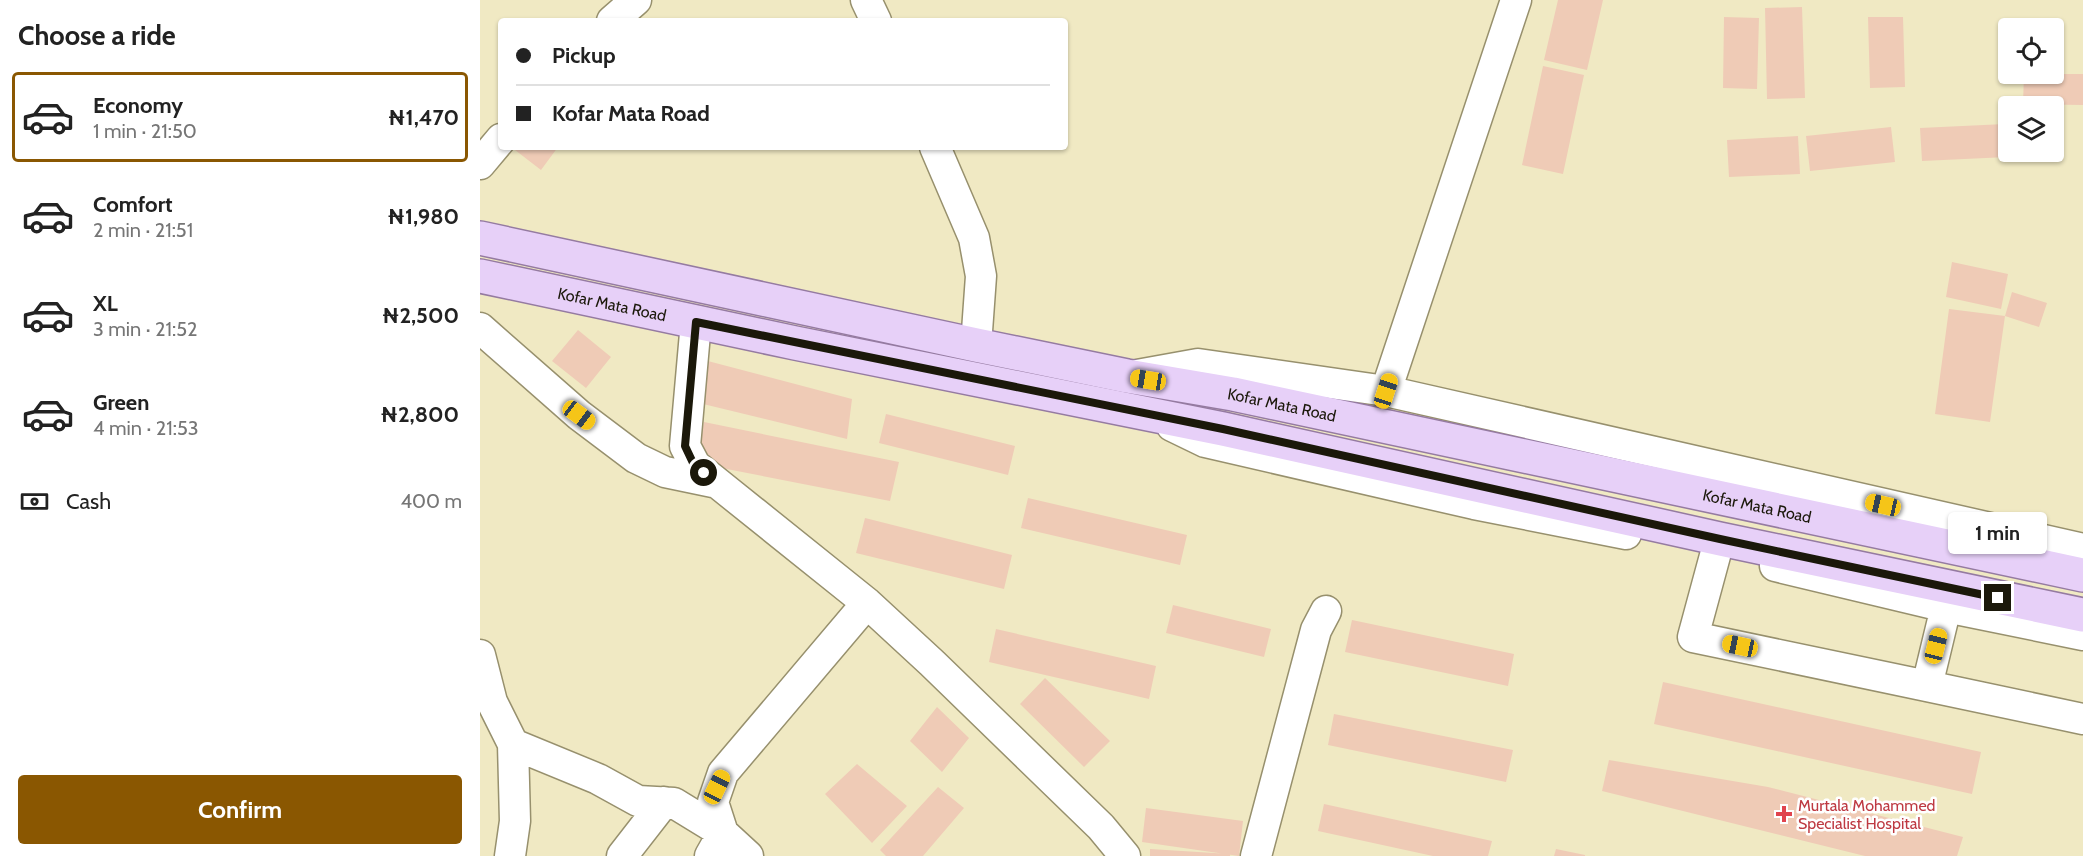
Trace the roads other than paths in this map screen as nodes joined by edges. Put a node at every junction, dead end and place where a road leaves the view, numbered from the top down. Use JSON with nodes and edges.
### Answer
{"nodes":[{"id":1,"x":636,"y":0,"type":"edge"},
{"id":2,"x":866,"y":0,"type":"edge"},
{"id":3,"x":1515,"y":0,"type":"edge"},
{"id":4,"x":615,"y":18,"type":"edge"},
{"id":5,"x":875,"y":18,"type":"edge"},
{"id":6,"x":498,"y":143,"type":"edge"},
{"id":7,"x":936,"y":150,"type":"edge"},
{"id":8,"x":480,"y":164,"type":"edge"},
{"id":9,"x":480,"y":238,"type":"edge"},
{"id":10,"x":480,"y":276,"type":"edge"},
{"id":11,"x":804,"y":308,"type":"junction"},
{"id":12,"x":696,"y":322,"type":"junction"},
{"id":13,"x":480,"y":328,"type":"edge"},
{"id":14,"x":795,"y":343,"type":"junction"},
{"id":15,"x":976,"y":345,"type":"junction"},
{"id":16,"x":1127,"y":376,"type":"junction"},
{"id":17,"x":1386,"y":391,"type":"junction"},
{"id":18,"x":1145,"y":412,"type":"junction"},
{"id":19,"x":713,"y":482,"type":"junction"},
{"id":20,"x":2083,"y":549,"type":"edge"},
{"id":21,"x":1716,"y":552,"type":"junction"},
{"id":22,"x":2083,"y":575,"type":"edge"},
{"id":23,"x":867,"y":603,"type":"junction"},
{"id":24,"x":1946,"y":607,"type":"junction"},
{"id":25,"x":1326,"y":611,"type":"dead end"},
{"id":26,"x":2083,"y":615,"type":"edge"},
{"id":27,"x":2083,"y":635,"type":"edge"},
{"id":28,"x":480,"y":655,"type":"edge"},
{"id":29,"x":1927,"y":686,"type":"junction"},
{"id":30,"x":2083,"y":719,"type":"edge"},
{"id":31,"x":513,"y":744,"type":"junction"},
{"id":32,"x":664,"y":802,"type":"junction"},
{"id":33,"x":716,"y":844,"type":"edge"},
{"id":34,"x":510,"y":856,"type":"edge"},
{"id":35,"x":622,"y":856,"type":"edge"},
{"id":36,"x":748,"y":856,"type":"edge"},
{"id":37,"x":1125,"y":856,"type":"edge"},
{"id":38,"x":1256,"y":856,"type":"edge"}],
"edges":[{"from":1,"to":4,"type":"street"},
{"from":2,"to":5,"type":"street"},
{"from":3,"to":17,"type":"street"},
{"from":6,"to":8,"type":"street"},
{"from":7,"to":15,"type":"street"},
{"from":9,"to":11,"type":"main road","name":"Kofar Mata Road"},
{"from":10,"to":12,"type":"main road","name":"Kofar Mata Road"},
{"from":11,"to":14,"type":"main road"},
{"from":11,"to":15,"type":"main road","name":"Kofar Mata Road"},
{"from":12,"to":14,"type":"main road","name":"Kofar Mata Road"},
{"from":12,"to":19,"type":"street"},
{"from":13,"to":19,"type":"street"},
{"from":14,"to":18,"type":"main road","name":"Kofar Mata Road"},
{"from":15,"to":16,"type":"main road","name":"Kofar Mata Road"},
{"from":16,"to":17,"type":"street"},
{"from":16,"to":22,"type":"main road","name":"Kofar Mata Road"},
{"from":17,"to":20,"type":"street"},
{"from":18,"to":21,"type":"street"},
{"from":18,"to":26,"type":"main road","name":"Kofar Mata Road"},
{"from":19,"to":23,"type":"street"},
{"from":21,"to":24,"type":"street"},
{"from":21,"to":29,"type":"street"},
{"from":23,"to":33,"type":"street"},
{"from":23,"to":37,"type":"street"},
{"from":24,"to":27,"type":"street"},
{"from":24,"to":29,"type":"street"},
{"from":25,"to":38,"type":"street"},
{"from":28,"to":31,"type":"street"},
{"from":29,"to":30,"type":"street"},
{"from":31,"to":32,"type":"street"},
{"from":31,"to":34,"type":"street"},
{"from":32,"to":33,"type":"street"},
{"from":32,"to":35,"type":"street"},
{"from":33,"to":36,"type":"street"}]}
